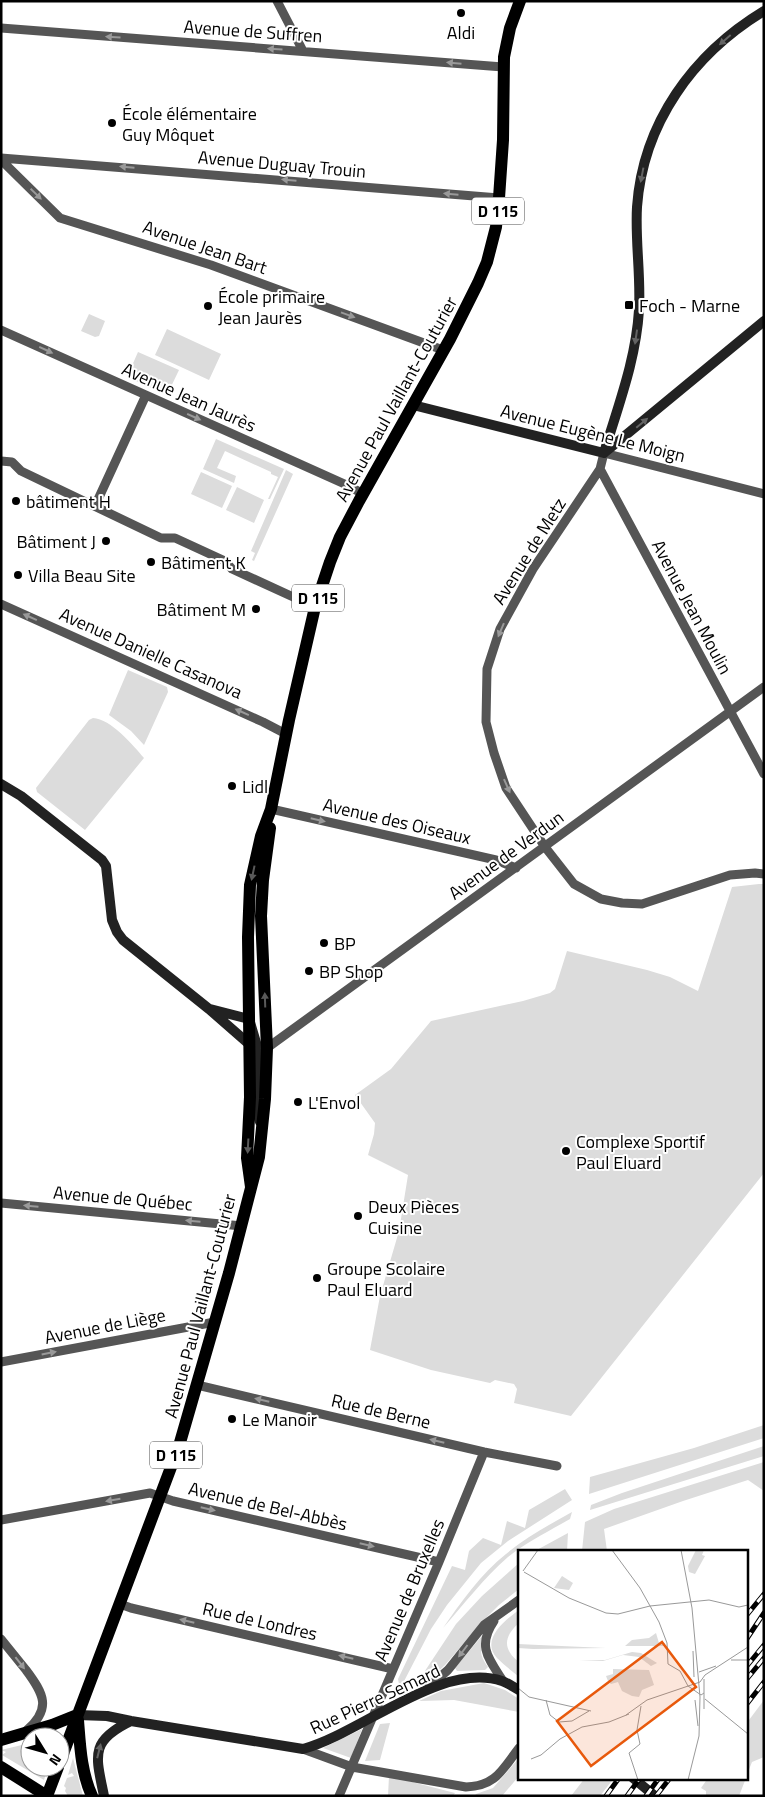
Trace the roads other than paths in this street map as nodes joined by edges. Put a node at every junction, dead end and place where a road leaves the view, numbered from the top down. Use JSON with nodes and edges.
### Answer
{"nodes":[{"id":1,"x":277,"y":1,"type":"edge"},
{"id":2,"x":520,"y":1,"type":"edge"},
{"id":3,"x":764,"y":11,"type":"edge"},
{"id":4,"x":1,"y":28,"type":"edge"},
{"id":5,"x":303,"y":51,"type":"junction"},
{"id":6,"x":503,"y":67,"type":"junction"},
{"id":7,"x":1,"y":159,"type":"edge"},
{"id":8,"x":499,"y":198,"type":"junction"},
{"id":9,"x":764,"y":321,"type":"edge"},
{"id":10,"x":1,"y":330,"type":"edge"},
{"id":11,"x":444,"y":350,"type":"junction"},
{"id":12,"x":146,"y":395,"type":"junction"},
{"id":13,"x":413,"y":404,"type":"junction"},
{"id":14,"x":612,"y":428,"type":"junction"},
{"id":15,"x":625,"y":437,"type":"junction"},
{"id":16,"x":604,"y":453,"type":"junction"},
{"id":17,"x":1,"y":460,"type":"edge"},
{"id":18,"x":600,"y":469,"type":"junction"},
{"id":19,"x":362,"y":494,"type":"junction"},
{"id":20,"x":764,"y":494,"type":"edge"},
{"id":21,"x":95,"y":506,"type":"junction"},
{"id":22,"x":1,"y":604,"type":"edge"},
{"id":23,"x":315,"y":607,"type":"junction"},
{"id":24,"x":764,"y":687,"type":"edge"},
{"id":25,"x":729,"y":712,"type":"junction"},
{"id":26,"x":286,"y":734,"type":"junction"},
{"id":27,"x":764,"y":774,"type":"edge"},
{"id":28,"x":1,"y":784,"type":"edge"},
{"id":29,"x":271,"y":809,"type":"junction"},
{"id":30,"x":545,"y":848,"type":"junction"},
{"id":31,"x":516,"y":868,"type":"junction"},
{"id":32,"x":764,"y":874,"type":"edge"},
{"id":33,"x":209,"y":1009,"type":"junction"},
{"id":34,"x":249,"y":1019,"type":"junction"},
{"id":35,"x":258,"y":1046,"type":"junction"},
{"id":36,"x":251,"y":1187,"type":"junction"},
{"id":37,"x":1,"y":1203,"type":"edge"},
{"id":38,"x":242,"y":1226,"type":"junction"},
{"id":39,"x":215,"y":1322,"type":"junction"},
{"id":40,"x":1,"y":1362,"type":"edge"},
{"id":41,"x":197,"y":1385,"type":"junction"},
{"id":42,"x":484,"y":1452,"type":"junction"},
{"id":43,"x":557,"y":1466,"type":"dead end"},
{"id":44,"x":161,"y":1496,"type":"junction"},
{"id":45,"x":1,"y":1520,"type":"edge"},
{"id":46,"x":439,"y":1562,"type":"junction"},
{"id":47,"x":518,"y":1601,"type":"edge"},
{"id":48,"x":120,"y":1604,"type":"junction"},
{"id":49,"x":496,"y":1616,"type":"junction"},
{"id":50,"x":1,"y":1638,"type":"edge"},
{"id":51,"x":393,"y":1669,"type":"junction"},
{"id":52,"x":503,"y":1681,"type":"junction"},
{"id":53,"x":518,"y":1689,"type":"edge"},
{"id":54,"x":420,"y":1694,"type":"junction"},
{"id":55,"x":77,"y":1715,"type":"junction"},
{"id":56,"x":373,"y":1717,"type":"junction"},
{"id":57,"x":130,"y":1721,"type":"junction"},
{"id":58,"x":31,"y":1727,"type":"edge"},
{"id":59,"x":44,"y":1727,"type":"edge"},
{"id":60,"x":70,"y":1734,"type":"edge"},
{"id":61,"x":1,"y":1736,"type":"edge"},
{"id":62,"x":20,"y":1736,"type":"joint"},
{"id":63,"x":1,"y":1740,"type":"edge"},
{"id":64,"x":303,"y":1749,"type":"junction"},
{"id":65,"x":518,"y":1749,"type":"edge"},
{"id":66,"x":1,"y":1767,"type":"edge"},
{"id":67,"x":352,"y":1767,"type":"junction"},
{"id":68,"x":54,"y":1777,"type":"edge"},
{"id":69,"x":635,"y":1780,"type":"edge"},
{"id":70,"x":47,"y":1796,"type":"edge"},
{"id":71,"x":92,"y":1796,"type":"edge"},
{"id":72,"x":104,"y":1796,"type":"edge"},
{"id":73,"x":339,"y":1796,"type":"edge"},
{"id":74,"x":655,"y":1796,"type":"edge"}],
"edges":[{"from":1,"to":5,"type":"street"},
{"from":2,"to":6,"type":"main road","name":"Avenue Paul Vaillant-Couturier","number":"D 115"},
{"from":3,"to":14,"type":"street","one_way":true},
{"from":5,"to":4,"type":"street","name":"Avenue de Suffren","one_way":true},
{"from":6,"to":5,"type":"street","name":"Avenue de Suffren","one_way":true},
{"from":6,"to":8,"type":"main road","name":"Avenue Paul Vaillant-Couturier","number":"D 115"},
{"from":8,"to":7,"type":"street","name":"Avenue Duguay Trouin","one_way":true},
{"from":7,"to":11,"type":"street","name":"Avenue Jean Bart","one_way":true},
{"from":8,"to":11,"type":"main road","name":"Avenue Paul Vaillant-Couturier","number":"D 115"},
{"from":15,"to":9,"type":"street","one_way":true},
{"from":10,"to":12,"type":"street","name":"Avenue Jean Jaurès","one_way":true},
{"from":11,"to":13,"type":"main road","name":"Avenue Paul Vaillant-Couturier","number":"D 115"},
{"from":12,"to":19,"type":"street","name":"Avenue Jean Jaurès","one_way":true},
{"from":12,"to":21,"type":"street"},
{"from":13,"to":16,"type":"street","name":"Avenue Eugène Le Moign"},
{"from":13,"to":19,"type":"main road","name":"Avenue Paul Vaillant-Couturier","number":"D 115"},
{"from":14,"to":15,"type":"street"},
{"from":14,"to":16,"type":"street"},
{"from":15,"to":16,"type":"street"},
{"from":16,"to":18,"type":"street"},
{"from":16,"to":20,"type":"street","name":"Avenue Eugène Le Moign"},
{"from":17,"to":21,"type":"street"},
{"from":18,"to":25,"type":"street","name":"Avenue Jean Moulin"},
{"from":18,"to":30,"type":"street","name":"Avenue de Metz","one_way":true},
{"from":19,"to":23,"type":"main road","name":"Avenue Paul Vaillant-Couturier","number":"D 115"},
{"from":21,"to":23,"type":"street"},
{"from":26,"to":22,"type":"street","name":"Avenue Danielle Casanova","one_way":true},
{"from":23,"to":26,"type":"main road","name":"Avenue Paul Vaillant-Couturier","number":"D 115"},
{"from":24,"to":25,"type":"street","name":"Avenue de Verdun"},
{"from":25,"to":27,"type":"street","name":"Avenue Jean Moulin"},
{"from":25,"to":30,"type":"street","name":"Avenue de Verdun"},
{"from":26,"to":29,"type":"main road","name":"Avenue Paul Vaillant-Couturier","number":"D 115"},
{"from":28,"to":33,"type":"street"},
{"from":29,"to":31,"type":"street","name":"Avenue des Oiseaux","one_way":true},
{"from":29,"to":34,"type":"main road","name":"Avenue Paul Vaillant-Couturier","number":"D 115","one_way":true},
{"from":35,"to":29,"type":"main road","name":"Avenue Paul Vaillant-Couturier","number":"D 115","one_way":true},
{"from":30,"to":31,"type":"street","name":"Avenue de Verdun"},
{"from":30,"to":32,"type":"street","name":"Avenue de Metz"},
{"from":31,"to":35,"type":"street","name":"Avenue de Verdun"},
{"from":33,"to":34,"type":"street"},
{"from":33,"to":35,"type":"street"},
{"from":34,"to":35,"type":"main road","name":"Avenue Paul Vaillant-Couturier","number":"D 115"},
{"from":35,"to":36,"type":"main road","name":"Avenue Paul Vaillant-Couturier","number":"D 115","one_way":true},
{"from":35,"to":36,"type":"main road","name":"Avenue Paul Vaillant-Couturier","number":"D 115"},
{"from":36,"to":38,"type":"main road","name":"Avenue Paul Vaillant-Couturier","number":"D 115"},
{"from":38,"to":37,"type":"street","name":"Avenue de Québec","one_way":true},
{"from":38,"to":39,"type":"main road","name":"Avenue Paul Vaillant-Couturier","number":"D 115"},
{"from":40,"to":39,"type":"street","name":"Avenue de Liège","one_way":true},
{"from":39,"to":41,"type":"main road","name":"Avenue Paul Vaillant-Couturier","number":"D 115"},
{"from":42,"to":41,"type":"street","name":"Rue de Berne","one_way":true},
{"from":41,"to":44,"type":"main road","name":"Avenue Paul Vaillant-Couturier","number":"D 115"},
{"from":42,"to":43,"type":"street","name":"Rue de Berne"},
{"from":42,"to":46,"type":"street","name":"Avenue de Bruxelles"},
{"from":44,"to":45,"type":"street","name":"Avenue de Bel-Abbès","one_way":true},
{"from":44,"to":46,"type":"street","name":"Avenue de Bel-Abbès","one_way":true},
{"from":44,"to":48,"type":"main road","name":"Avenue Paul Vaillant-Couturier","number":"D 115"},
{"from":46,"to":51,"type":"street","name":"Avenue de Bruxelles"},
{"from":47,"to":49,"type":"street"},
{"from":51,"to":48,"type":"street","name":"Rue de Londres","one_way":true},
{"from":48,"to":55,"type":"main road","name":"Avenue Paul Vaillant-Couturier","number":"D 115"},
{"from":49,"to":52,"type":"street"},
{"from":49,"to":54,"type":"street","one_way":true},
{"from":50,"to":58,"type":"street","one_way":true},
{"from":51,"to":56,"type":"street","name":"Avenue de Bruxelles"},
{"from":52,"to":53,"type":"street","name":"Rue Pierre Semard"},
{"from":52,"to":54,"type":"street","name":"Rue Pierre Semard"},
{"from":54,"to":56,"type":"street","name":"Rue Pierre Semard"},
{"from":55,"to":57,"type":"street","name":"Rue Pierre Semard"},
{"from":55,"to":59,"type":"main road"},
{"from":55,"to":60,"type":"main road","name":"Avenue Paul Vaillant-Couturier","number":"D 115"},
{"from":55,"to":71,"type":"main road","name":"Avenue Paul Vaillant-Couturier","number":"D 115"},
{"from":56,"to":64,"type":"street","name":"Rue Pierre Semard"},
{"from":56,"to":67,"type":"street","name":"Avenue de Bruxelles"},
{"from":57,"to":64,"type":"street","name":"Rue Pierre Semard"},
{"from":72,"to":57,"type":"street","one_way":true},
{"from":61,"to":62,"type":"main road"},
{"from":62,"to":63,"type":"main road"},
{"from":64,"to":67,"type":"street","name":"Rue Pierre Semard"},
{"from":65,"to":67,"type":"street","name":"Rue Pierre Semard"},
{"from":66,"to":70,"type":"main road"},
{"from":67,"to":73,"type":"street","name":"Avenue de Bruxelles"},
{"from":68,"to":70,"type":"main road"},
{"from":69,"to":74,"type":"street"}]}
